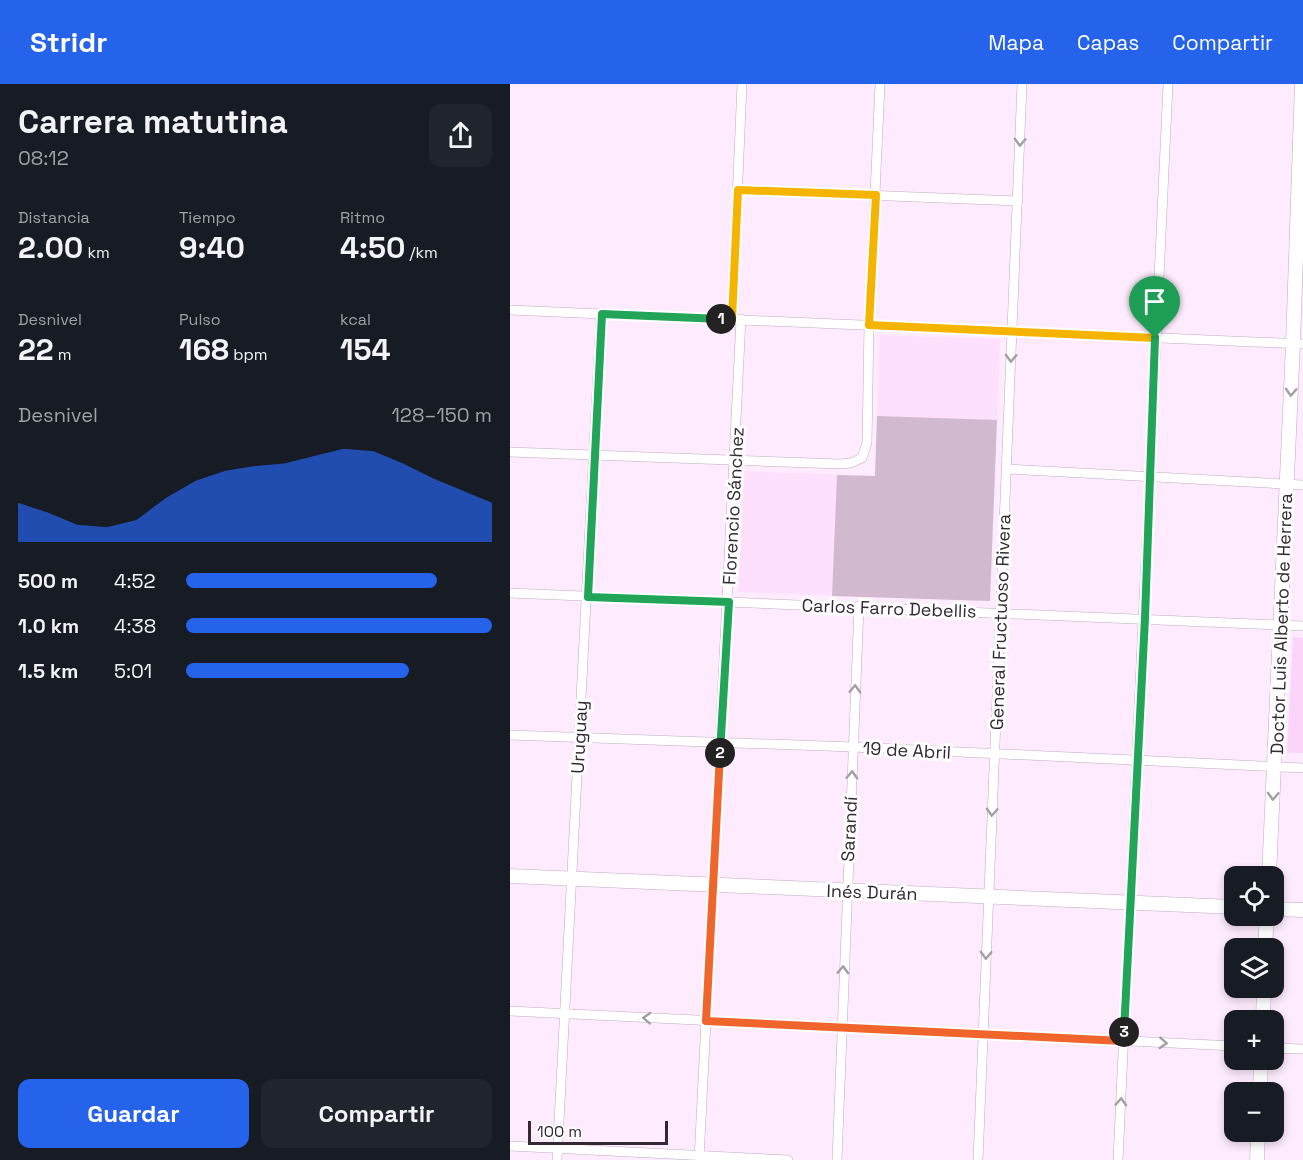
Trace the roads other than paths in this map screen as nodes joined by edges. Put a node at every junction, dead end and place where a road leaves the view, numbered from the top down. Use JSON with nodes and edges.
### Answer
{"nodes":[{"id":1,"x":742,"y":84,"type":"edge"},
{"id":2,"x":880,"y":84,"type":"edge"},
{"id":3,"x":1022,"y":84,"type":"edge"},
{"id":4,"x":1168,"y":84,"type":"edge"},
{"id":5,"x":1302,"y":84,"type":"edge"},
{"id":6,"x":738,"y":190,"type":"junction"},
{"id":7,"x":876,"y":195,"type":"junction"},
{"id":8,"x":1018,"y":201,"type":"junction"},
{"id":9,"x":1300,"y":208,"type":"edge"},
{"id":10,"x":510,"y":310,"type":"edge"},
{"id":11,"x":602,"y":314,"type":"junction"},
{"id":12,"x":737,"y":319,"type":"junction"},
{"id":13,"x":869,"y":325,"type":"junction"},
{"id":14,"x":1013,"y":332,"type":"junction"},
{"id":15,"x":1155,"y":338,"type":"junction"},
{"id":16,"x":1298,"y":344,"type":"edge"},
{"id":17,"x":510,"y":452,"type":"edge"},
{"id":18,"x":596,"y":455,"type":"junction"},
{"id":19,"x":735,"y":460,"type":"junction"},
{"id":20,"x":1007,"y":469,"type":"junction"},
{"id":21,"x":1151,"y":477,"type":"junction"},
{"id":22,"x":1287,"y":484,"type":"junction"},
{"id":23,"x":1303,"y":485,"type":"edge"},
{"id":24,"x":510,"y":593,"type":"edge"},
{"id":25,"x":588,"y":597,"type":"junction"},
{"id":26,"x":729,"y":602,"type":"junction"},
{"id":27,"x":859,"y":606,"type":"junction"},
{"id":28,"x":1001,"y":612,"type":"junction"},
{"id":29,"x":1145,"y":618,"type":"junction"},
{"id":30,"x":1279,"y":625,"type":"junction"},
{"id":31,"x":1303,"y":626,"type":"edge"},
{"id":32,"x":510,"y":735,"type":"edge"},
{"id":33,"x":579,"y":738,"type":"junction"},
{"id":34,"x":721,"y":743,"type":"junction"},
{"id":35,"x":853,"y":747,"type":"junction"},
{"id":36,"x":994,"y":754,"type":"junction"},
{"id":37,"x":1136,"y":760,"type":"junction"},
{"id":38,"x":1275,"y":767,"type":"junction"},
{"id":39,"x":1303,"y":768,"type":"edge"},
{"id":40,"x":1270,"y":866,"type":"edge"},
{"id":41,"x":510,"y":876,"type":"edge"},
{"id":42,"x":572,"y":879,"type":"junction"},
{"id":43,"x":713,"y":885,"type":"junction"},
{"id":44,"x":846,"y":890,"type":"junction"},
{"id":45,"x":988,"y":896,"type":"junction"},
{"id":46,"x":1130,"y":903,"type":"junction"},
{"id":47,"x":1224,"y":907,"type":"edge"},
{"id":48,"x":1284,"y":909,"type":"edge"},
{"id":49,"x":1303,"y":910,"type":"edge"},
{"id":50,"x":510,"y":1011,"type":"edge"},
{"id":51,"x":564,"y":1014,"type":"junction"},
{"id":52,"x":706,"y":1021,"type":"junction"},
{"id":53,"x":841,"y":1028,"type":"junction"},
{"id":54,"x":982,"y":1035,"type":"junction"},
{"id":55,"x":1123,"y":1041,"type":"junction"},
{"id":56,"x":1224,"y":1046,"type":"edge"},
{"id":57,"x":1284,"y":1048,"type":"edge"},
{"id":58,"x":1303,"y":1049,"type":"edge"},
{"id":59,"x":1258,"y":1142,"type":"edge"},
{"id":60,"x":510,"y":1146,"type":"edge"},
{"id":61,"x":557,"y":1149,"type":"junction"},
{"id":62,"x":699,"y":1158,"type":"edge"},
{"id":63,"x":557,"y":1160,"type":"edge"},
{"id":64,"x":788,"y":1160,"type":"edge"},
{"id":65,"x":837,"y":1160,"type":"edge"},
{"id":66,"x":978,"y":1160,"type":"edge"},
{"id":67,"x":1118,"y":1160,"type":"edge"},
{"id":68,"x":1257,"y":1160,"type":"edge"}],
"edges":[{"from":1,"to":6,"type":"street","name":"Florencio Sánchez"},
{"from":2,"to":7,"type":"street"},
{"from":3,"to":8,"type":"street","name":"General Fructuoso Rivera","one_way":true},
{"from":4,"to":15,"type":"street"},
{"from":5,"to":9,"type":"street","name":"Doctor Luis Alberto de Herrera"},
{"from":6,"to":7,"type":"street"},
{"from":6,"to":12,"type":"street","name":"Florencio Sánchez"},
{"from":7,"to":8,"type":"street"},
{"from":7,"to":13,"type":"street"},
{"from":8,"to":14,"type":"street","name":"General Fructuoso Rivera"},
{"from":9,"to":16,"type":"street","name":"Doctor Luis Alberto de Herrera"},
{"from":10,"to":11,"type":"street"},
{"from":11,"to":12,"type":"street"},
{"from":11,"to":18,"type":"street","name":"Uruguay"},
{"from":12,"to":13,"type":"street"},
{"from":12,"to":19,"type":"street","name":"Florencio Sánchez"},
{"from":13,"to":14,"type":"street"},
{"from":13,"to":19,"type":"street"},
{"from":14,"to":15,"type":"street"},
{"from":14,"to":20,"type":"street","name":"General Fructuoso Rivera","one_way":true},
{"from":15,"to":16,"type":"street"},
{"from":15,"to":21,"type":"street"},
{"from":16,"to":22,"type":"street","name":"Doctor Luis Alberto de Herrera","one_way":true},
{"from":17,"to":18,"type":"street"},
{"from":18,"to":19,"type":"street"},
{"from":18,"to":25,"type":"street","name":"Uruguay"},
{"from":19,"to":26,"type":"street","name":"Florencio Sánchez"},
{"from":20,"to":21,"type":"street"},
{"from":20,"to":28,"type":"street","name":"General Fructuoso Rivera"},
{"from":21,"to":22,"type":"street"},
{"from":21,"to":29,"type":"street"},
{"from":22,"to":23,"type":"street"},
{"from":22,"to":30,"type":"street","name":"Doctor Luis Alberto de Herrera"},
{"from":24,"to":25,"type":"street","name":"Carlos Farro Debellis"},
{"from":25,"to":26,"type":"street","name":"Carlos Farro Debellis"},
{"from":25,"to":33,"type":"street","name":"Uruguay"},
{"from":26,"to":27,"type":"street","name":"Carlos Farro Debellis"},
{"from":26,"to":34,"type":"street","name":"Florencio Sánchez"},
{"from":27,"to":28,"type":"street","name":"Carlos Farro Debellis"},
{"from":35,"to":27,"type":"street","name":"Sarandí","one_way":true},
{"from":28,"to":29,"type":"street","name":"Carlos Farro Debellis"},
{"from":28,"to":36,"type":"street","name":"General Fructuoso Rivera"},
{"from":29,"to":30,"type":"street","name":"Carlos Farro Debellis"},
{"from":29,"to":37,"type":"street"},
{"from":30,"to":31,"type":"street","name":"Carlos Farro Debellis"},
{"from":30,"to":38,"type":"street","name":"Doctor Luis Alberto de Herrera"},
{"from":32,"to":33,"type":"street","name":"19 de Abril"},
{"from":33,"to":34,"type":"street","name":"19 de Abril"},
{"from":33,"to":42,"type":"street","name":"Uruguay"},
{"from":34,"to":35,"type":"street","name":"19 de Abril"},
{"from":34,"to":43,"type":"street","name":"Florencio Sánchez"},
{"from":35,"to":36,"type":"street","name":"19 de Abril"},
{"from":44,"to":35,"type":"street","name":"Sarandí","one_way":true},
{"from":36,"to":37,"type":"street","name":"19 de Abril"},
{"from":36,"to":45,"type":"street","name":"General Fructuoso Rivera","one_way":true},
{"from":37,"to":38,"type":"street","name":"19 de Abril"},
{"from":37,"to":46,"type":"street"},
{"from":38,"to":39,"type":"street","name":"19 de Abril"},
{"from":38,"to":40,"type":"street","name":"Doctor Luis Alberto de Herrera","one_way":true},
{"from":41,"to":42,"type":"street","name":"Inés Durán"},
{"from":42,"to":43,"type":"street","name":"Inés Durán"},
{"from":42,"to":51,"type":"street","name":"Uruguay"},
{"from":43,"to":44,"type":"street","name":"Inés Durán"},
{"from":43,"to":52,"type":"street","name":"Florencio Sánchez"},
{"from":44,"to":45,"type":"street","name":"Inés Durán"},
{"from":53,"to":44,"type":"street","name":"Sarandí","one_way":true},
{"from":45,"to":46,"type":"street","name":"Inés Durán"},
{"from":45,"to":54,"type":"street","name":"General Fructuoso Rivera","one_way":true},
{"from":46,"to":47,"type":"street","name":"Inés Durán"},
{"from":46,"to":55,"type":"street"},
{"from":48,"to":49,"type":"street"},
{"from":50,"to":51,"type":"street"},
{"from":52,"to":51,"type":"street","one_way":true},
{"from":51,"to":61,"type":"street","name":"Uruguay"},
{"from":52,"to":53,"type":"street"},
{"from":52,"to":62,"type":"street","name":"Florencio Sánchez"},
{"from":53,"to":54,"type":"street"},
{"from":53,"to":65,"type":"street","name":"Sarandí"},
{"from":54,"to":55,"type":"street"},
{"from":54,"to":66,"type":"street","name":"General Fructuoso Rivera"},
{"from":55,"to":56,"type":"street","one_way":true},
{"from":67,"to":55,"type":"street","one_way":true},
{"from":57,"to":58,"type":"street"},
{"from":59,"to":68,"type":"street"},
{"from":60,"to":61,"type":"street"},
{"from":61,"to":62,"type":"street"},
{"from":61,"to":63,"type":"street","name":"Uruguay"},
{"from":62,"to":64,"type":"street"}]}
